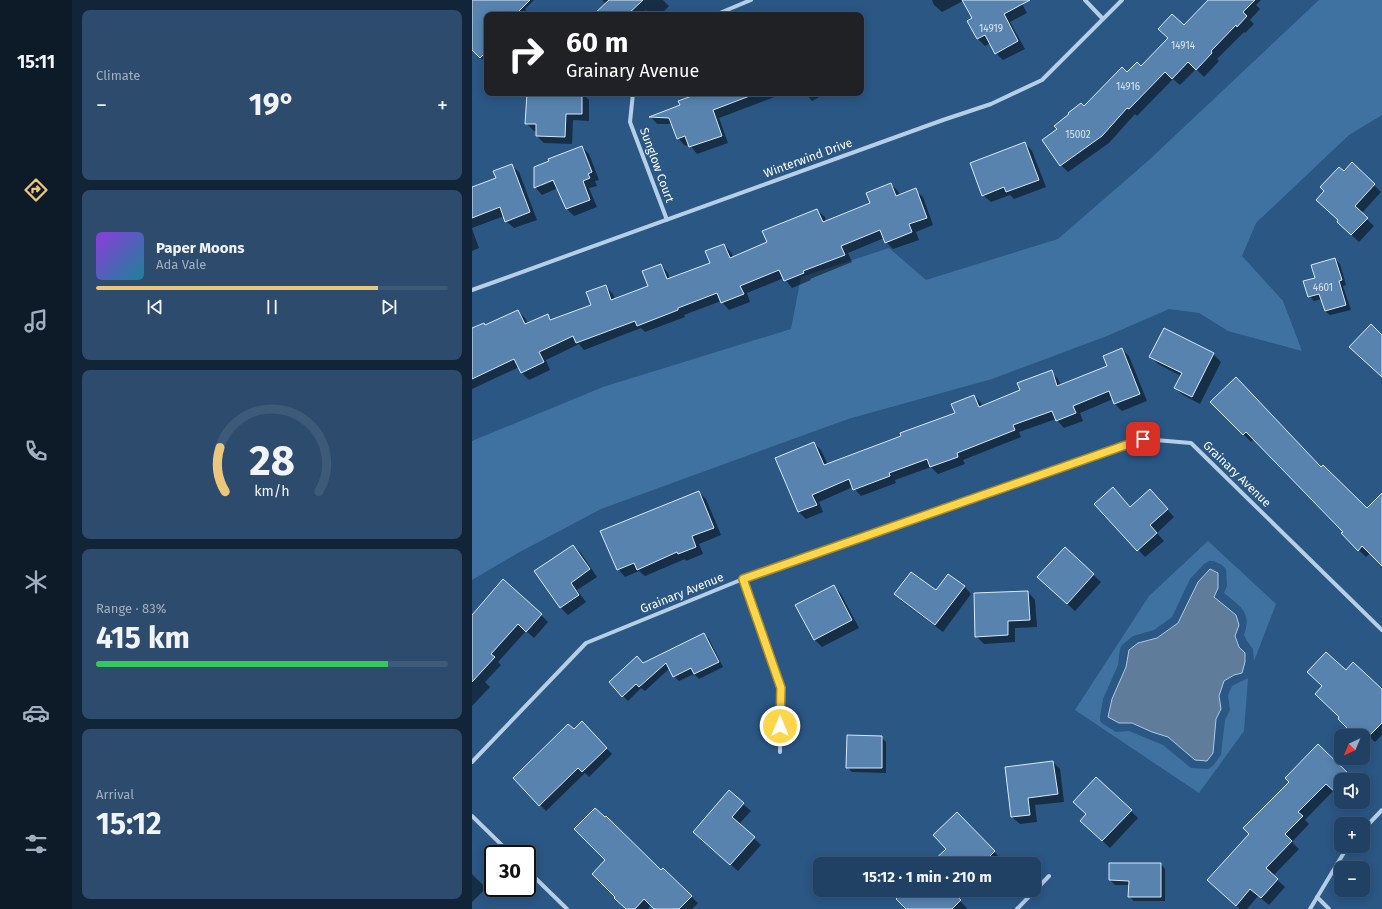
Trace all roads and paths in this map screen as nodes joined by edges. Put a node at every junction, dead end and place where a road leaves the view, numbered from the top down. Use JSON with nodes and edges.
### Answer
{"nodes":[{"id":1,"x":751,"y":0,"type":"edge"},
{"id":2,"x":1085,"y":0,"type":"edge"},
{"id":3,"x":1122,"y":0,"type":"edge"},
{"id":4,"x":722,"y":12,"type":"edge"},
{"id":5,"x":1103,"y":18,"type":"junction"},
{"id":6,"x":633,"y":96,"type":"edge"},
{"id":7,"x":667,"y":220,"type":"junction"},
{"id":8,"x":472,"y":290,"type":"edge"},
{"id":9,"x":743,"y":579,"type":"junction"},
{"id":10,"x":1382,"y":630,"type":"edge"},
{"id":11,"x":780,"y":752,"type":"dead end"},
{"id":12,"x":472,"y":762,"type":"edge"},
{"id":13,"x":1382,"y":810,"type":"edge"},
{"id":14,"x":472,"y":816,"type":"edge"},
{"id":15,"x":1370,"y":823,"type":"edge"},
{"id":16,"x":502,"y":845,"type":"edge"},
{"id":17,"x":1344,"y":853,"type":"edge"},
{"id":18,"x":1049,"y":876,"type":"dead end"},
{"id":19,"x":536,"y":879,"type":"edge"},
{"id":20,"x":1317,"y":897,"type":"junction"},
{"id":21,"x":567,"y":909,"type":"edge"},
{"id":22,"x":1017,"y":909,"type":"edge"},
{"id":23,"x":1310,"y":909,"type":"edge"},
{"id":24,"x":1329,"y":909,"type":"edge"}],
"edges":[{"from":1,"to":4,"type":"street"},
{"from":2,"to":5,"type":"street"},
{"from":3,"to":5,"type":"street","name":"Winterwind Drive"},
{"from":5,"to":7,"type":"street","name":"Winterwind Drive"},
{"from":6,"to":7,"type":"street","name":"Sunglow Court"},
{"from":7,"to":8,"type":"street","name":"Winterwind Drive"},
{"from":9,"to":10,"type":"street","name":"Grainary Avenue"},
{"from":9,"to":11,"type":"street"},
{"from":9,"to":12,"type":"street","name":"Grainary Avenue"},
{"from":13,"to":15,"type":"street"},
{"from":14,"to":16,"type":"street"},
{"from":17,"to":20,"type":"street"},
{"from":18,"to":22,"type":"street"},
{"from":19,"to":21,"type":"street"},
{"from":20,"to":23,"type":"street"},
{"from":20,"to":24,"type":"street"}]}
